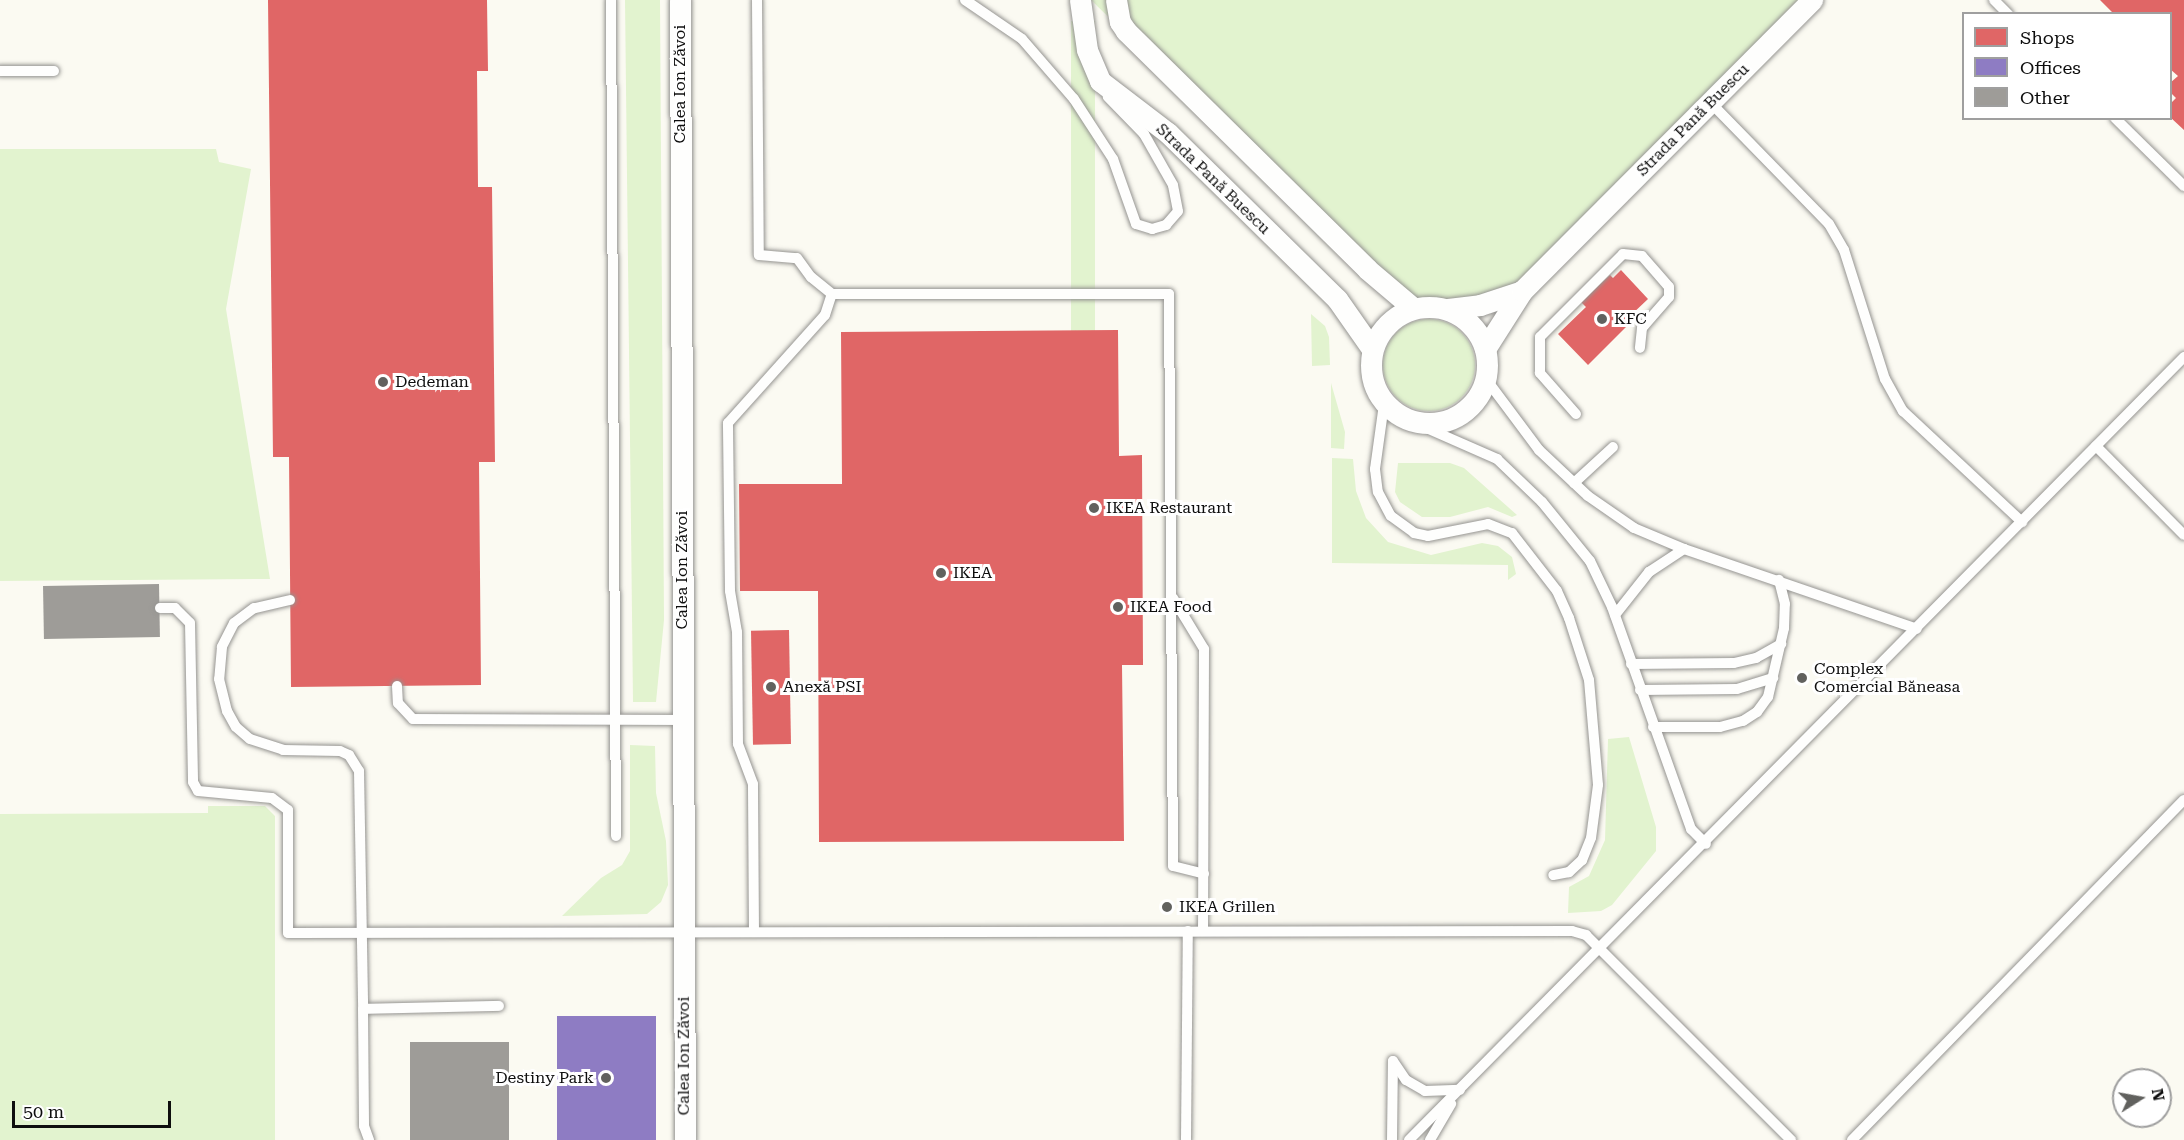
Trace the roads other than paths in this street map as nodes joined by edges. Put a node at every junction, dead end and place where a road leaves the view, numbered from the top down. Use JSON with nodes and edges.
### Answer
{"nodes":[{"id":1,"x":611,"y":0,"type":"edge"},
{"id":2,"x":680,"y":0,"type":"edge"},
{"id":3,"x":757,"y":0,"type":"edge"},
{"id":4,"x":965,"y":0,"type":"edge"},
{"id":5,"x":1080,"y":0,"type":"edge"},
{"id":6,"x":1116,"y":0,"type":"edge"},
{"id":7,"x":1812,"y":0,"type":"edge"},
{"id":8,"x":1994,"y":0,"type":"edge"},
{"id":9,"x":2006,"y":12,"type":"edge"},
{"id":10,"x":0,"y":71,"type":"edge"},
{"id":11,"x":54,"y":71,"type":"dead end"},
{"id":12,"x":1100,"y":81,"type":"junction"},
{"id":13,"x":1710,"y":102,"type":"junction"},
{"id":14,"x":2117,"y":120,"type":"edge"},
{"id":15,"x":2184,"y":186,"type":"edge"},
{"id":16,"x":1522,"y":291,"type":"junction"},
{"id":17,"x":832,"y":294,"type":"junction"},
{"id":18,"x":1413,"y":308,"type":"junction"},
{"id":19,"x":1448,"y":309,"type":"junction"},
{"id":20,"x":1641,"y":348,"type":"dead end"},
{"id":21,"x":1372,"y":349,"type":"junction"},
{"id":22,"x":1485,"y":349,"type":"junction"},
{"id":23,"x":2184,"y":357,"type":"edge"},
{"id":24,"x":1486,"y":379,"type":"junction"},
{"id":25,"x":1384,"y":404,"type":"junction"},
{"id":26,"x":1576,"y":414,"type":"dead end"},
{"id":27,"x":1416,"y":423,"type":"junction"},
{"id":28,"x":2096,"y":446,"type":"junction"},
{"id":29,"x":1613,"y":447,"type":"dead end"},
{"id":30,"x":1574,"y":483,"type":"junction"},
{"id":31,"x":2022,"y":522,"type":"junction"},
{"id":32,"x":2184,"y":535,"type":"edge"},
{"id":33,"x":1684,"y":549,"type":"junction"},
{"id":34,"x":1779,"y":580,"type":"junction"},
{"id":35,"x":1172,"y":595,"type":"junction"},
{"id":36,"x":290,"y":600,"type":"dead end"},
{"id":37,"x":160,"y":608,"type":"dead end"},
{"id":38,"x":1615,"y":615,"type":"junction"},
{"id":39,"x":1917,"y":628,"type":"junction"},
{"id":40,"x":1781,"y":644,"type":"junction"},
{"id":41,"x":1632,"y":664,"type":"junction"},
{"id":42,"x":1773,"y":678,"type":"junction"},
{"id":43,"x":397,"y":686,"type":"dead end"},
{"id":44,"x":1640,"y":690,"type":"junction"},
{"id":45,"x":616,"y":720,"type":"junction"},
{"id":46,"x":682,"y":720,"type":"junction"},
{"id":47,"x":1653,"y":728,"type":"junction"},
{"id":48,"x":2184,"y":800,"type":"edge"},
{"id":49,"x":616,"y":836,"type":"dead end"},
{"id":50,"x":1706,"y":844,"type":"junction"},
{"id":51,"x":1204,"y":874,"type":"junction"},
{"id":52,"x":1553,"y":875,"type":"dead end"},
{"id":53,"x":1188,"y":931,"type":"junction"},
{"id":54,"x":1203,"y":931,"type":"junction"},
{"id":55,"x":754,"y":932,"type":"junction"},
{"id":56,"x":361,"y":933,"type":"junction"},
{"id":57,"x":683,"y":933,"type":"junction"},
{"id":58,"x":1601,"y":950,"type":"junction"},
{"id":59,"x":500,"y":1006,"type":"dead end"},
{"id":60,"x":363,"y":1009,"type":"junction"},
{"id":61,"x":1460,"y":1090,"type":"junction"},
{"id":62,"x":1421,"y":1129,"type":"junction"},
{"id":63,"x":369,"y":1140,"type":"edge"},
{"id":64,"x":685,"y":1140,"type":"edge"},
{"id":65,"x":1186,"y":1140,"type":"edge"},
{"id":66,"x":1392,"y":1140,"type":"edge"},
{"id":67,"x":1409,"y":1140,"type":"edge"},
{"id":68,"x":1416,"y":1140,"type":"edge"},
{"id":69,"x":1430,"y":1140,"type":"edge"},
{"id":70,"x":1791,"y":1140,"type":"edge"},
{"id":71,"x":1852,"y":1140,"type":"edge"}],
"edges":[{"from":1,"to":45,"type":"lane"},
{"from":2,"to":46,"type":"street","name":"Calea Ion Zăvoi"},
{"from":3,"to":17,"type":"lane"},
{"from":4,"to":12,"type":"lane"},
{"from":5,"to":12,"type":"street","name":"Strada Pană Buescu"},
{"from":6,"to":18,"type":"street"},
{"from":7,"to":13,"type":"street","name":"Strada Pană Buescu"},
{"from":8,"to":9,"type":"lane"},
{"from":10,"to":11,"type":"lane"},
{"from":12,"to":21,"type":"street","name":"Strada Pană Buescu"},
{"from":13,"to":16,"type":"street","name":"Strada Pană Buescu"},
{"from":13,"to":31,"type":"lane"},
{"from":14,"to":15,"type":"lane"},
{"from":16,"to":19,"type":"street","name":"Strada Pană Buescu"},
{"from":16,"to":22,"type":"street","name":"Strada Pană Buescu"},
{"from":17,"to":35,"type":"lane"},
{"from":17,"to":55,"type":"lane"},
{"from":18,"to":19,"type":"street"},
{"from":18,"to":21,"type":"street"},
{"from":19,"to":22,"type":"street"},
{"from":20,"to":26,"type":"lane"},
{"from":21,"to":25,"type":"street"},
{"from":22,"to":24,"type":"street"},
{"from":23,"to":28,"type":"lane"},
{"from":24,"to":27,"type":"street"},
{"from":24,"to":30,"type":"lane"},
{"from":25,"to":27,"type":"street"},
{"from":25,"to":52,"type":"lane"},
{"from":27,"to":38,"type":"lane"},
{"from":28,"to":31,"type":"lane"},
{"from":28,"to":32,"type":"lane"},
{"from":29,"to":30,"type":"lane"},
{"from":30,"to":33,"type":"lane"},
{"from":31,"to":39,"type":"lane"},
{"from":33,"to":34,"type":"lane"},
{"from":33,"to":38,"type":"lane"},
{"from":34,"to":39,"type":"lane"},
{"from":34,"to":40,"type":"lane"},
{"from":35,"to":51,"type":"lane"},
{"from":35,"to":51,"type":"lane"},
{"from":36,"to":56,"type":"lane"},
{"from":37,"to":56,"type":"lane"},
{"from":38,"to":41,"type":"lane"},
{"from":39,"to":50,"type":"lane"},
{"from":40,"to":41,"type":"lane"},
{"from":40,"to":42,"type":"lane"},
{"from":41,"to":44,"type":"lane"},
{"from":42,"to":44,"type":"lane"},
{"from":42,"to":47,"type":"lane"},
{"from":43,"to":45,"type":"lane"},
{"from":44,"to":47,"type":"lane"},
{"from":45,"to":46,"type":"lane"},
{"from":45,"to":49,"type":"lane"},
{"from":46,"to":57,"type":"street","name":"Calea Ion Zăvoi"},
{"from":47,"to":50,"type":"lane"},
{"from":48,"to":71,"type":"lane"},
{"from":50,"to":58,"type":"lane"},
{"from":51,"to":54,"type":"lane"},
{"from":53,"to":54,"type":"lane"},
{"from":53,"to":55,"type":"lane"},
{"from":53,"to":65,"type":"lane"},
{"from":54,"to":58,"type":"lane"},
{"from":55,"to":57,"type":"lane"},
{"from":56,"to":57,"type":"lane"},
{"from":56,"to":60,"type":"lane"},
{"from":57,"to":64,"type":"street","name":"Calea Ion Zăvoi"},
{"from":58,"to":61,"type":"lane"},
{"from":58,"to":70,"type":"lane"},
{"from":59,"to":60,"type":"lane"},
{"from":60,"to":63,"type":"lane"},
{"from":61,"to":62,"type":"lane"},
{"from":61,"to":66,"type":"lane"},
{"from":61,"to":69,"type":"lane"},
{"from":62,"to":67,"type":"lane"},
{"from":62,"to":68,"type":"lane"}]}
